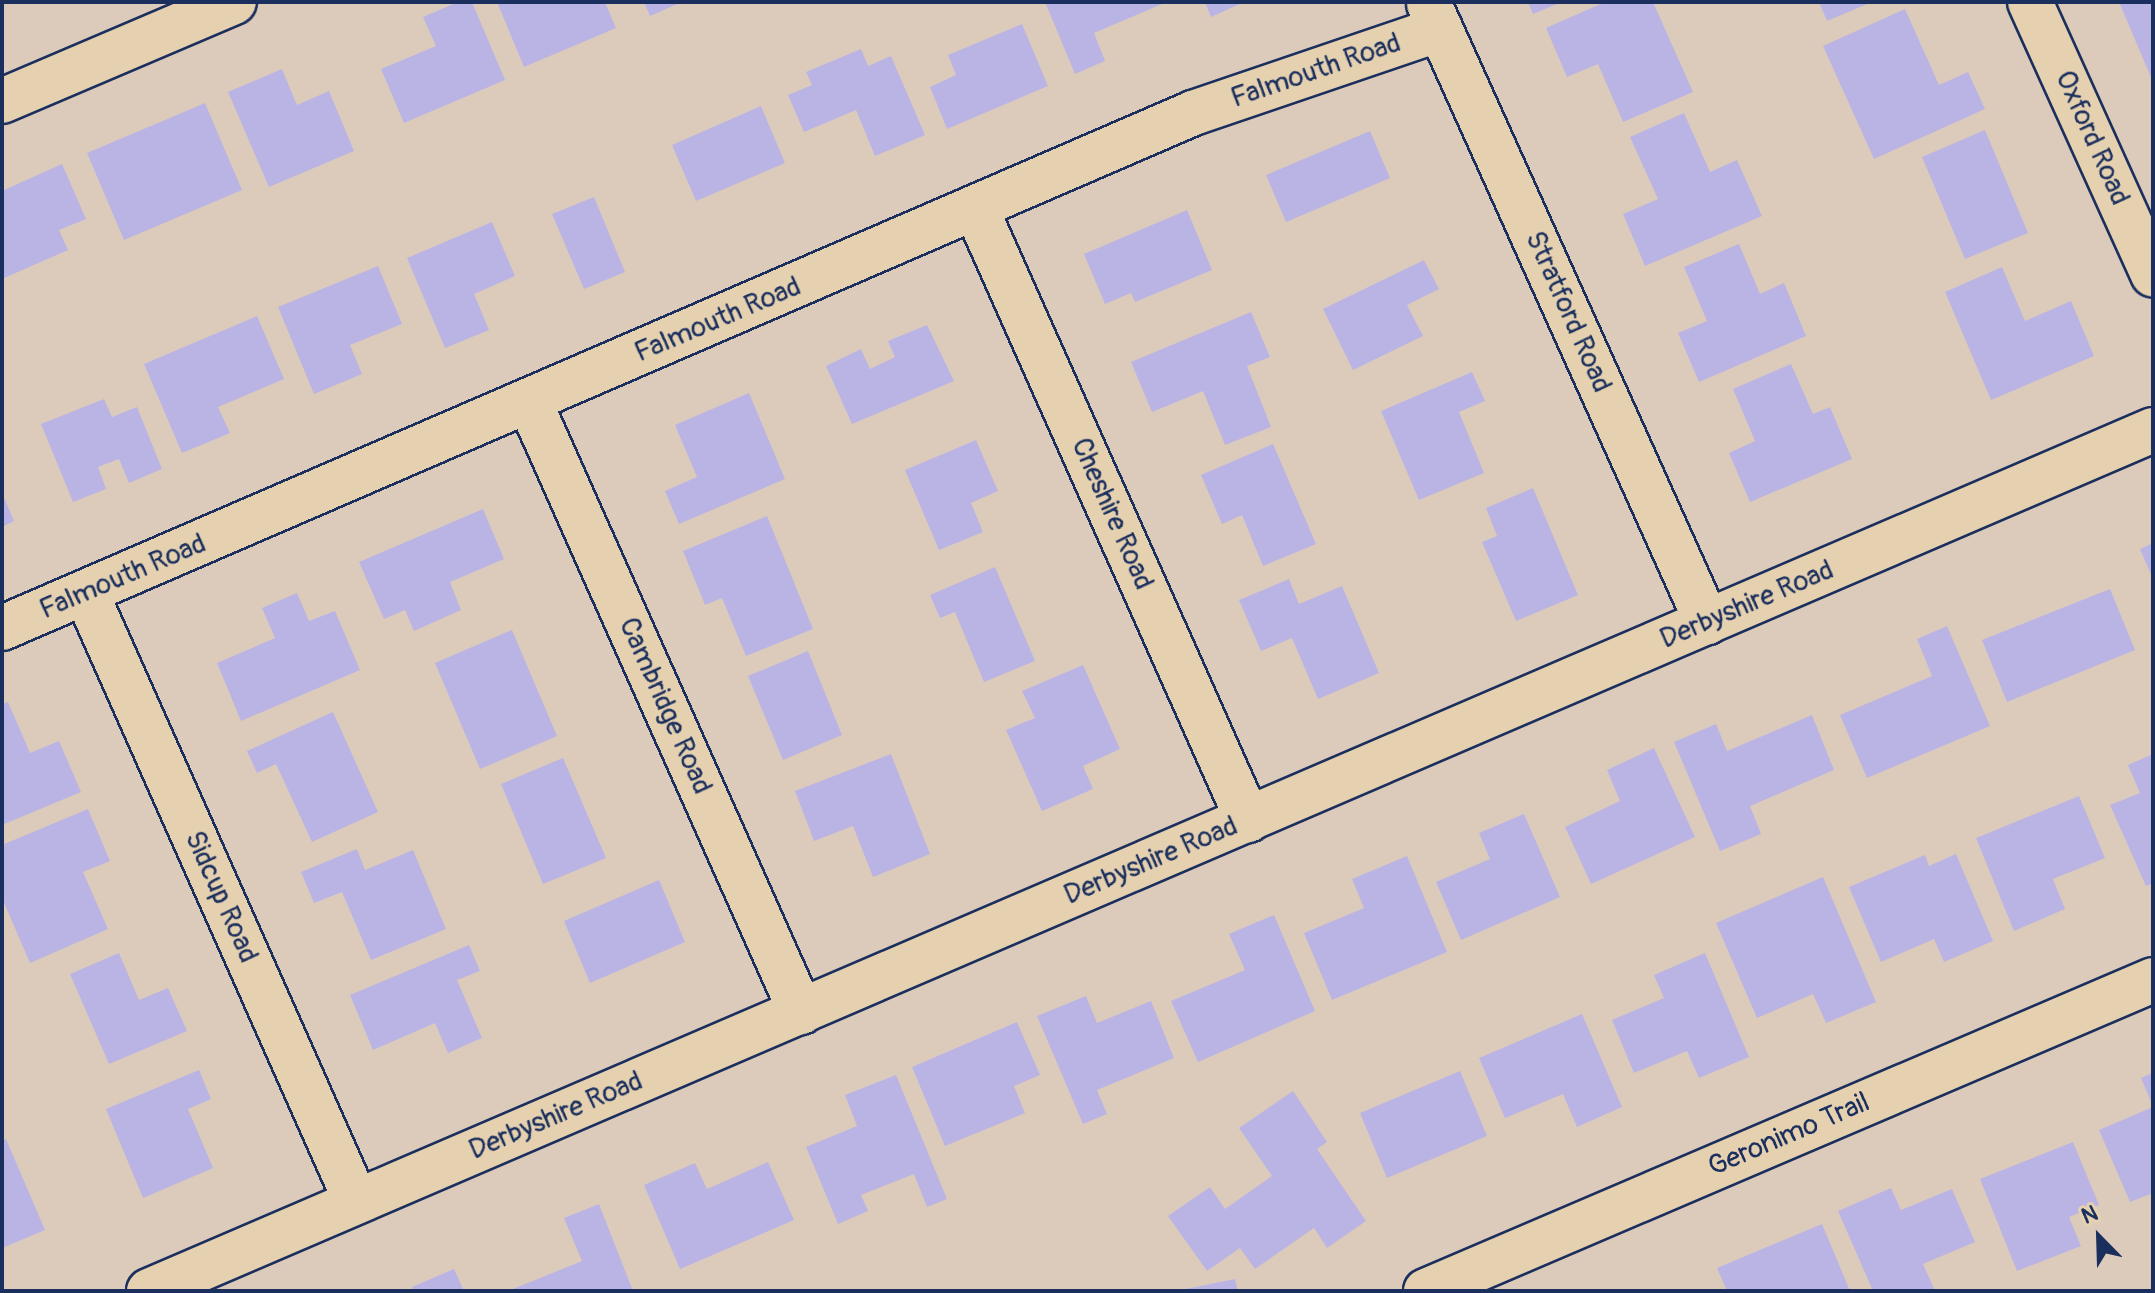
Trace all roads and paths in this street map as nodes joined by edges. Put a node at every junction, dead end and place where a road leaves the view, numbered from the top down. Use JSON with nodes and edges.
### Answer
{"nodes":[{"id":1,"x":234,"y":2,"type":"edge"},
{"id":2,"x":2030,"y":2,"type":"edge"},
{"id":3,"x":1434,"y":16,"type":"edge"},
{"id":4,"x":2,"y":101,"type":"edge"},
{"id":5,"x":976,"y":209,"type":"junction"},
{"id":6,"x":2153,"y":274,"type":"edge"},
{"id":7,"x":529,"y":401,"type":"junction"},
{"id":8,"x":2153,"y":430,"type":"edge"},
{"id":9,"x":86,"y":593,"type":"junction"},
{"id":10,"x":1707,"y":622,"type":"junction"},
{"id":11,"x":2,"y":628,"type":"edge"},
{"id":12,"x":1248,"y":820,"type":"junction"},
{"id":13,"x":2153,"y":980,"type":"edge"},
{"id":14,"x":801,"y":1012,"type":"junction"},
{"id":15,"x":356,"y":1201,"type":"junction"},
{"id":16,"x":149,"y":1291,"type":"edge"},
{"id":17,"x":1426,"y":1291,"type":"edge"}],
"edges":[{"from":1,"to":4,"type":"street"},
{"from":2,"to":6,"type":"street","name":"Oxford Road"},
{"from":3,"to":5,"type":"street","name":"Falmouth Road"},
{"from":3,"to":10,"type":"street","name":"Stratford Road"},
{"from":5,"to":7,"type":"street","name":"Falmouth Road"},
{"from":5,"to":12,"type":"street","name":"Cheshire Road"},
{"from":7,"to":9,"type":"street","name":"Falmouth Road"},
{"from":7,"to":14,"type":"street","name":"Cambridge Road"},
{"from":8,"to":10,"type":"street","name":"Derbyshire Road"},
{"from":9,"to":11,"type":"street","name":"Falmouth Road"},
{"from":9,"to":15,"type":"street","name":"Sidcup Road"},
{"from":10,"to":12,"type":"street","name":"Derbyshire Road"},
{"from":12,"to":14,"type":"street","name":"Derbyshire Road"},
{"from":13,"to":17,"type":"street","name":"Geronimo Trail"},
{"from":14,"to":15,"type":"street","name":"Derbyshire Road"},
{"from":15,"to":16,"type":"street","name":"Derbyshire Road"}]}
